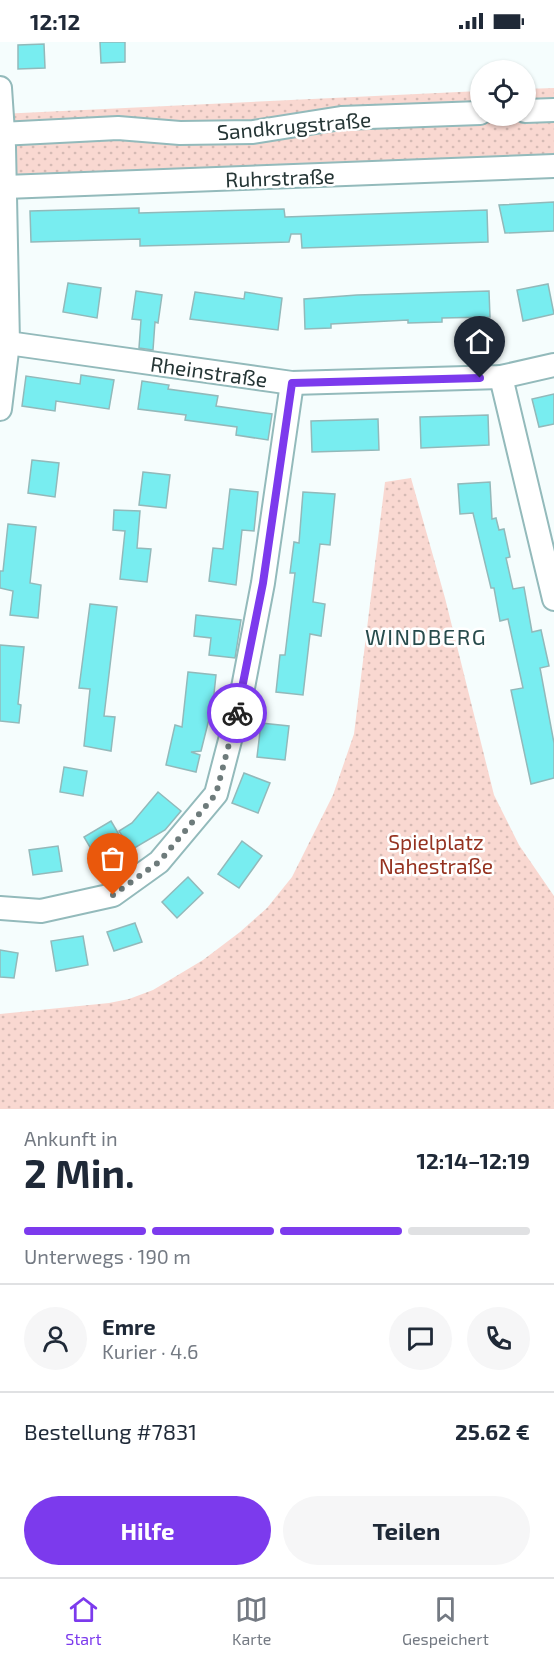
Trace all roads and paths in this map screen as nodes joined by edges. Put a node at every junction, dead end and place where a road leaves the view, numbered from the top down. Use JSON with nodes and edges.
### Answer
{"nodes":[{"id":1,"x":0,"y":88,"type":"edge"},
{"id":2,"x":554,"y":110,"type":"edge"},
{"id":3,"x":536,"y":111,"type":"edge"},
{"id":4,"x":470,"y":113,"type":"edge"},
{"id":5,"x":2,"y":134,"type":"edge"},
{"id":6,"x":554,"y":166,"type":"edge"},
{"id":7,"x":5,"y":187,"type":"junction"},
{"id":8,"x":8,"y":343,"type":"junction"},
{"id":9,"x":554,"y":365,"type":"edge"},
{"id":10,"x":501,"y":377,"type":"junction"},
{"id":11,"x":292,"y":383,"type":"junction"},
{"id":12,"x":0,"y":409,"type":"edge"},
{"id":13,"x":554,"y":599,"type":"edge"},
{"id":14,"x":0,"y":908,"type":"edge"}],
"edges":[{"from":1,"to":5,"type":"street"},
{"from":2,"to":3,"type":"street"},
{"from":4,"to":5,"type":"street","name":"Sandkrugstraße"},
{"from":5,"to":7,"type":"street"},
{"from":6,"to":7,"type":"street","name":"Ruhrstraße"},
{"from":7,"to":8,"type":"street"},
{"from":8,"to":11,"type":"street","name":"Rheinstraße"},
{"from":8,"to":12,"type":"street"},
{"from":9,"to":10,"type":"street","name":"Rheinstraße"},
{"from":10,"to":11,"type":"street","name":"Rheinstraße"},
{"from":10,"to":13,"type":"street"},
{"from":11,"to":14,"type":"street"}]}
